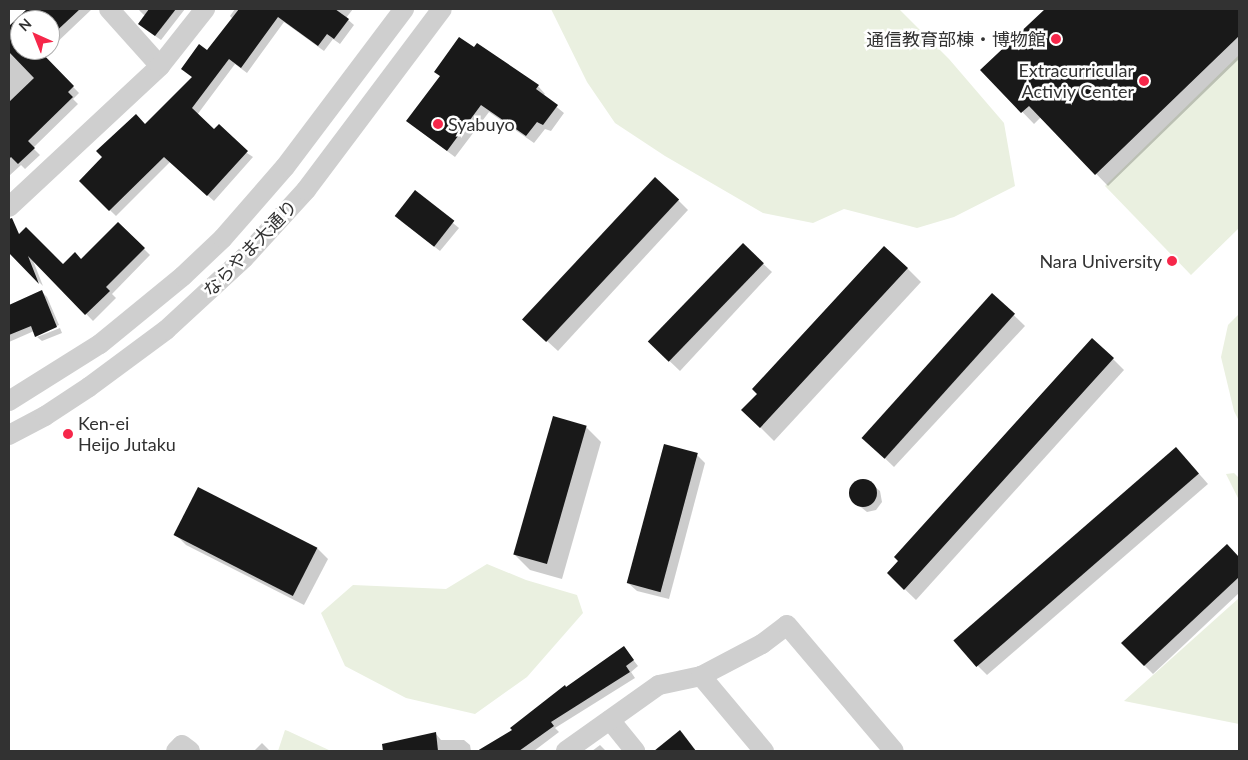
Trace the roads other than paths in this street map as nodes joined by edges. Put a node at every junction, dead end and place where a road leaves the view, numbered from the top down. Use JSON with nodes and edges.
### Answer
{"nodes":[{"id":1,"x":110,"y":9,"type":"edge"},
{"id":2,"x":204,"y":9,"type":"edge"},
{"id":3,"x":404,"y":9,"type":"edge"},
{"id":4,"x":442,"y":9,"type":"edge"},
{"id":5,"x":160,"y":66,"type":"junction"},
{"id":6,"x":9,"y":206,"type":"edge"},
{"id":7,"x":9,"y":401,"type":"edge"},
{"id":8,"x":9,"y":435,"type":"edge"},
{"id":9,"x":701,"y":676,"type":"junction"},
{"id":10,"x":610,"y":720,"type":"junction"},
{"id":11,"x":176,"y":751,"type":"edge"},
{"id":12,"x":190,"y":751,"type":"edge"},
{"id":13,"x":566,"y":751,"type":"edge"},
{"id":14,"x":635,"y":751,"type":"edge"},
{"id":15,"x":764,"y":751,"type":"edge"},
{"id":16,"x":894,"y":751,"type":"edge"}],
"edges":[{"from":1,"to":5,"type":"street"},
{"from":2,"to":5,"type":"street"},
{"from":3,"to":7,"type":"street","name":"ならやま大通り"},
{"from":4,"to":8,"type":"street","name":"ならやま大通り"},
{"from":5,"to":6,"type":"street"},
{"from":9,"to":10,"type":"street"},
{"from":9,"to":15,"type":"street"},
{"from":9,"to":16,"type":"street"},
{"from":10,"to":13,"type":"street"},
{"from":10,"to":14,"type":"street"},
{"from":11,"to":12,"type":"street"}]}
